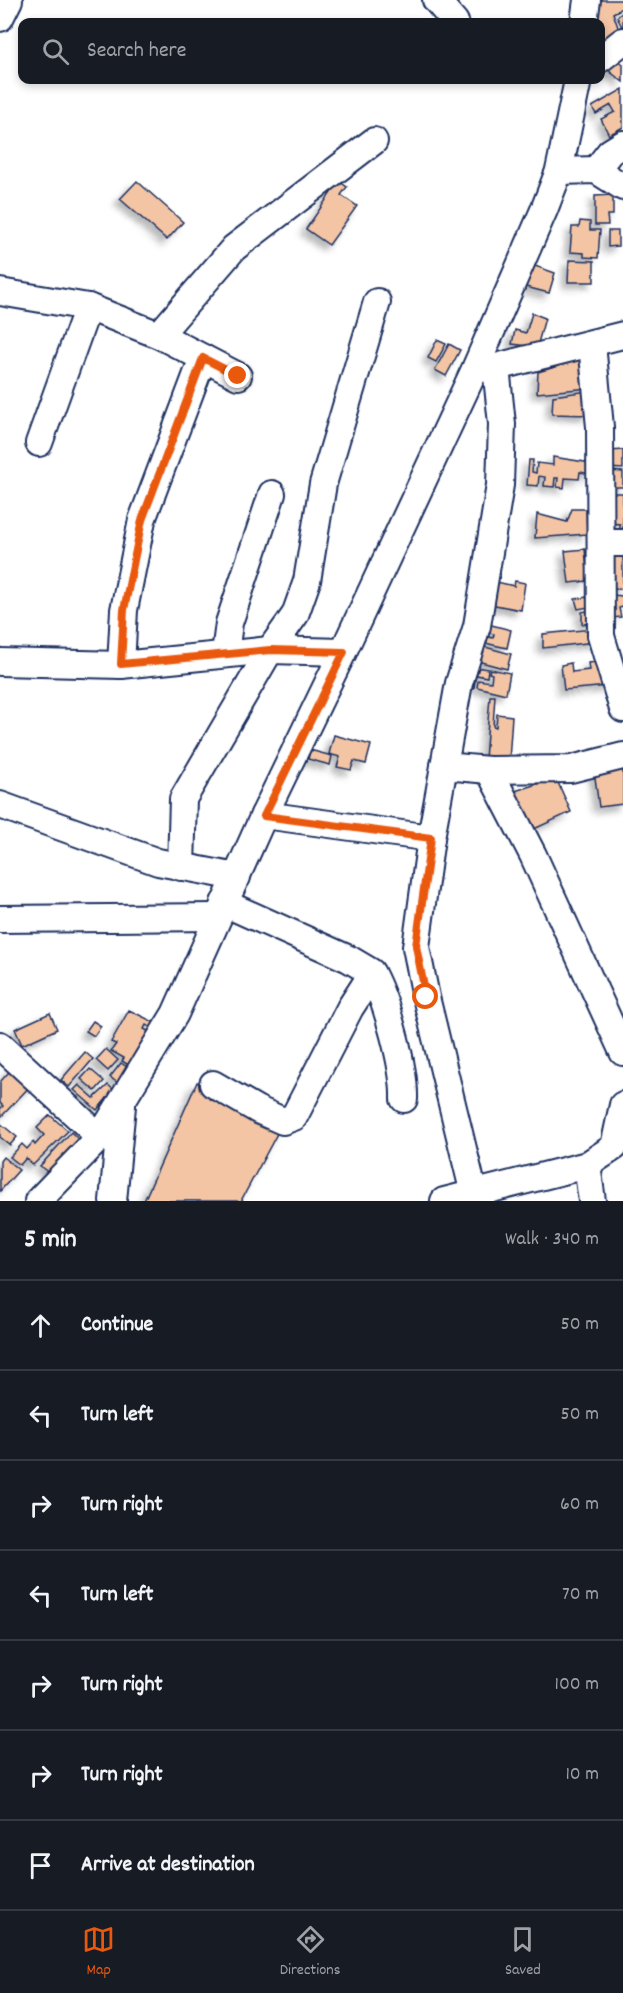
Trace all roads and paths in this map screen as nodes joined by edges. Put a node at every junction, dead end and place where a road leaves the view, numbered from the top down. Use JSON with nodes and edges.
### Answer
{"nodes":[{"id":1,"x":9,"y":0,"type":"edge"},
{"id":2,"x":436,"y":0,"type":"edge"},
{"id":3,"x":587,"y":0,"type":"edge"},
{"id":4,"x":0,"y":18,"type":"edge"},
{"id":5,"x":452,"y":18,"type":"edge"},
{"id":6,"x":585,"y":18,"type":"edge"},
{"id":7,"x":623,"y":41,"type":"edge"},
{"id":8,"x":605,"y":55,"type":"edge"},
{"id":9,"x":577,"y":84,"type":"edge"},
{"id":10,"x":375,"y":141,"type":"dead end"},
{"id":11,"x":623,"y":144,"type":"edge"},
{"id":12,"x":596,"y":170,"type":"junction"},
{"id":13,"x":559,"y":171,"type":"junction"},
{"id":14,"x":623,"y":187,"type":"edge"},
{"id":15,"x":0,"y":292,"type":"edge"},
{"id":16,"x":377,"y":302,"type":"dead end"},
{"id":17,"x":88,"y":307,"type":"junction"},
{"id":18,"x":159,"y":335,"type":"junction"},
{"id":19,"x":623,"y":335,"type":"edge"},
{"id":20,"x":592,"y":344,"type":"junction"},
{"id":21,"x":203,"y":358,"type":"junction"},
{"id":22,"x":485,"y":368,"type":"junction"},
{"id":23,"x":238,"y":376,"type":"dead end"},
{"id":24,"x":612,"y":428,"type":"edge"},
{"id":25,"x":39,"y":443,"type":"dead end"},
{"id":26,"x":272,"y":494,"type":"dead end"},
{"id":27,"x":612,"y":543,"type":"edge"},
{"id":28,"x":270,"y":650,"type":"junction"},
{"id":29,"x":344,"y":652,"type":"junction"},
{"id":30,"x":225,"y":654,"type":"junction"},
{"id":31,"x":0,"y":662,"type":"edge"},
{"id":32,"x":121,"y":664,"type":"junction"},
{"id":33,"x":623,"y":709,"type":"edge"},
{"id":34,"x":623,"y":756,"type":"edge"},
{"id":35,"x":444,"y":766,"type":"junction"},
{"id":36,"x":489,"y":770,"type":"junction"},
{"id":37,"x":0,"y":806,"type":"edge"},
{"id":38,"x":264,"y":816,"type":"junction"},
{"id":39,"x":431,"y":838,"type":"junction"},
{"id":40,"x":181,"y":867,"type":"junction"},
{"id":41,"x":237,"y":877,"type":"junction"},
{"id":42,"x":221,"y":910,"type":"junction"},
{"id":43,"x":0,"y":919,"type":"edge"},
{"id":44,"x":372,"y":974,"type":"junction"},
{"id":45,"x":0,"y":1045,"type":"edge"},
{"id":46,"x":623,"y":1052,"type":"edge"},
{"id":47,"x":213,"y":1084,"type":"dead end"},
{"id":48,"x":404,"y":1099,"type":"dead end"},
{"id":49,"x":123,"y":1102,"type":"junction"},
{"id":50,"x":623,"y":1105,"type":"edge"},
{"id":51,"x":100,"y":1137,"type":"junction"},
{"id":52,"x":619,"y":1145,"type":"edge"},
{"id":53,"x":587,"y":1165,"type":"junction"},
{"id":54,"x":474,"y":1194,"type":"junction"},
{"id":55,"x":38,"y":1201,"type":"edge"},
{"id":56,"x":113,"y":1201,"type":"edge"},
{"id":57,"x":444,"y":1201,"type":"edge"},
{"id":58,"x":592,"y":1201,"type":"edge"}],
"edges":[{"from":1,"to":4,"type":"street"},
{"from":2,"to":5,"type":"street"},
{"from":3,"to":6,"type":"street"},
{"from":7,"to":8,"type":"street"},
{"from":9,"to":13,"type":"street"},
{"from":10,"to":18,"type":"street"},
{"from":11,"to":12,"type":"street"},
{"from":12,"to":13,"type":"street"},
{"from":12,"to":14,"type":"street"},
{"from":13,"to":22,"type":"street"},
{"from":15,"to":17,"type":"street"},
{"from":16,"to":28,"type":"street"},
{"from":17,"to":18,"type":"street"},
{"from":17,"to":25,"type":"street"},
{"from":18,"to":21,"type":"street"},
{"from":19,"to":20,"type":"street"},
{"from":20,"to":22,"type":"street"},
{"from":20,"to":24,"type":"street"},
{"from":21,"to":23,"type":"street"},
{"from":21,"to":32,"type":"street"},
{"from":22,"to":29,"type":"street"},
{"from":22,"to":35,"type":"street"},
{"from":24,"to":27,"type":"street"},
{"from":26,"to":30,"type":"street"},
{"from":27,"to":33,"type":"street"},
{"from":28,"to":29,"type":"street"},
{"from":28,"to":30,"type":"street"},
{"from":28,"to":40,"type":"street"},
{"from":29,"to":38,"type":"street"},
{"from":30,"to":32,"type":"street"},
{"from":31,"to":32,"type":"street"},
{"from":34,"to":36,"type":"street"},
{"from":35,"to":36,"type":"street"},
{"from":35,"to":39,"type":"street"},
{"from":36,"to":46,"type":"street"},
{"from":37,"to":40,"type":"street"},
{"from":38,"to":39,"type":"street"},
{"from":38,"to":41,"type":"street"},
{"from":39,"to":54,"type":"street"},
{"from":40,"to":41,"type":"street"},
{"from":41,"to":42,"type":"street"},
{"from":42,"to":43,"type":"street"},
{"from":42,"to":44,"type":"street"},
{"from":42,"to":49,"type":"street"},
{"from":44,"to":47,"type":"street"},
{"from":44,"to":48,"type":"street"},
{"from":45,"to":51,"type":"street"},
{"from":49,"to":51,"type":"street"},
{"from":49,"to":56,"type":"street"},
{"from":50,"to":52,"type":"street"},
{"from":51,"to":55,"type":"street"},
{"from":52,"to":53,"type":"street"},
{"from":53,"to":54,"type":"street"},
{"from":53,"to":58,"type":"street"},
{"from":54,"to":57,"type":"street"}]}
